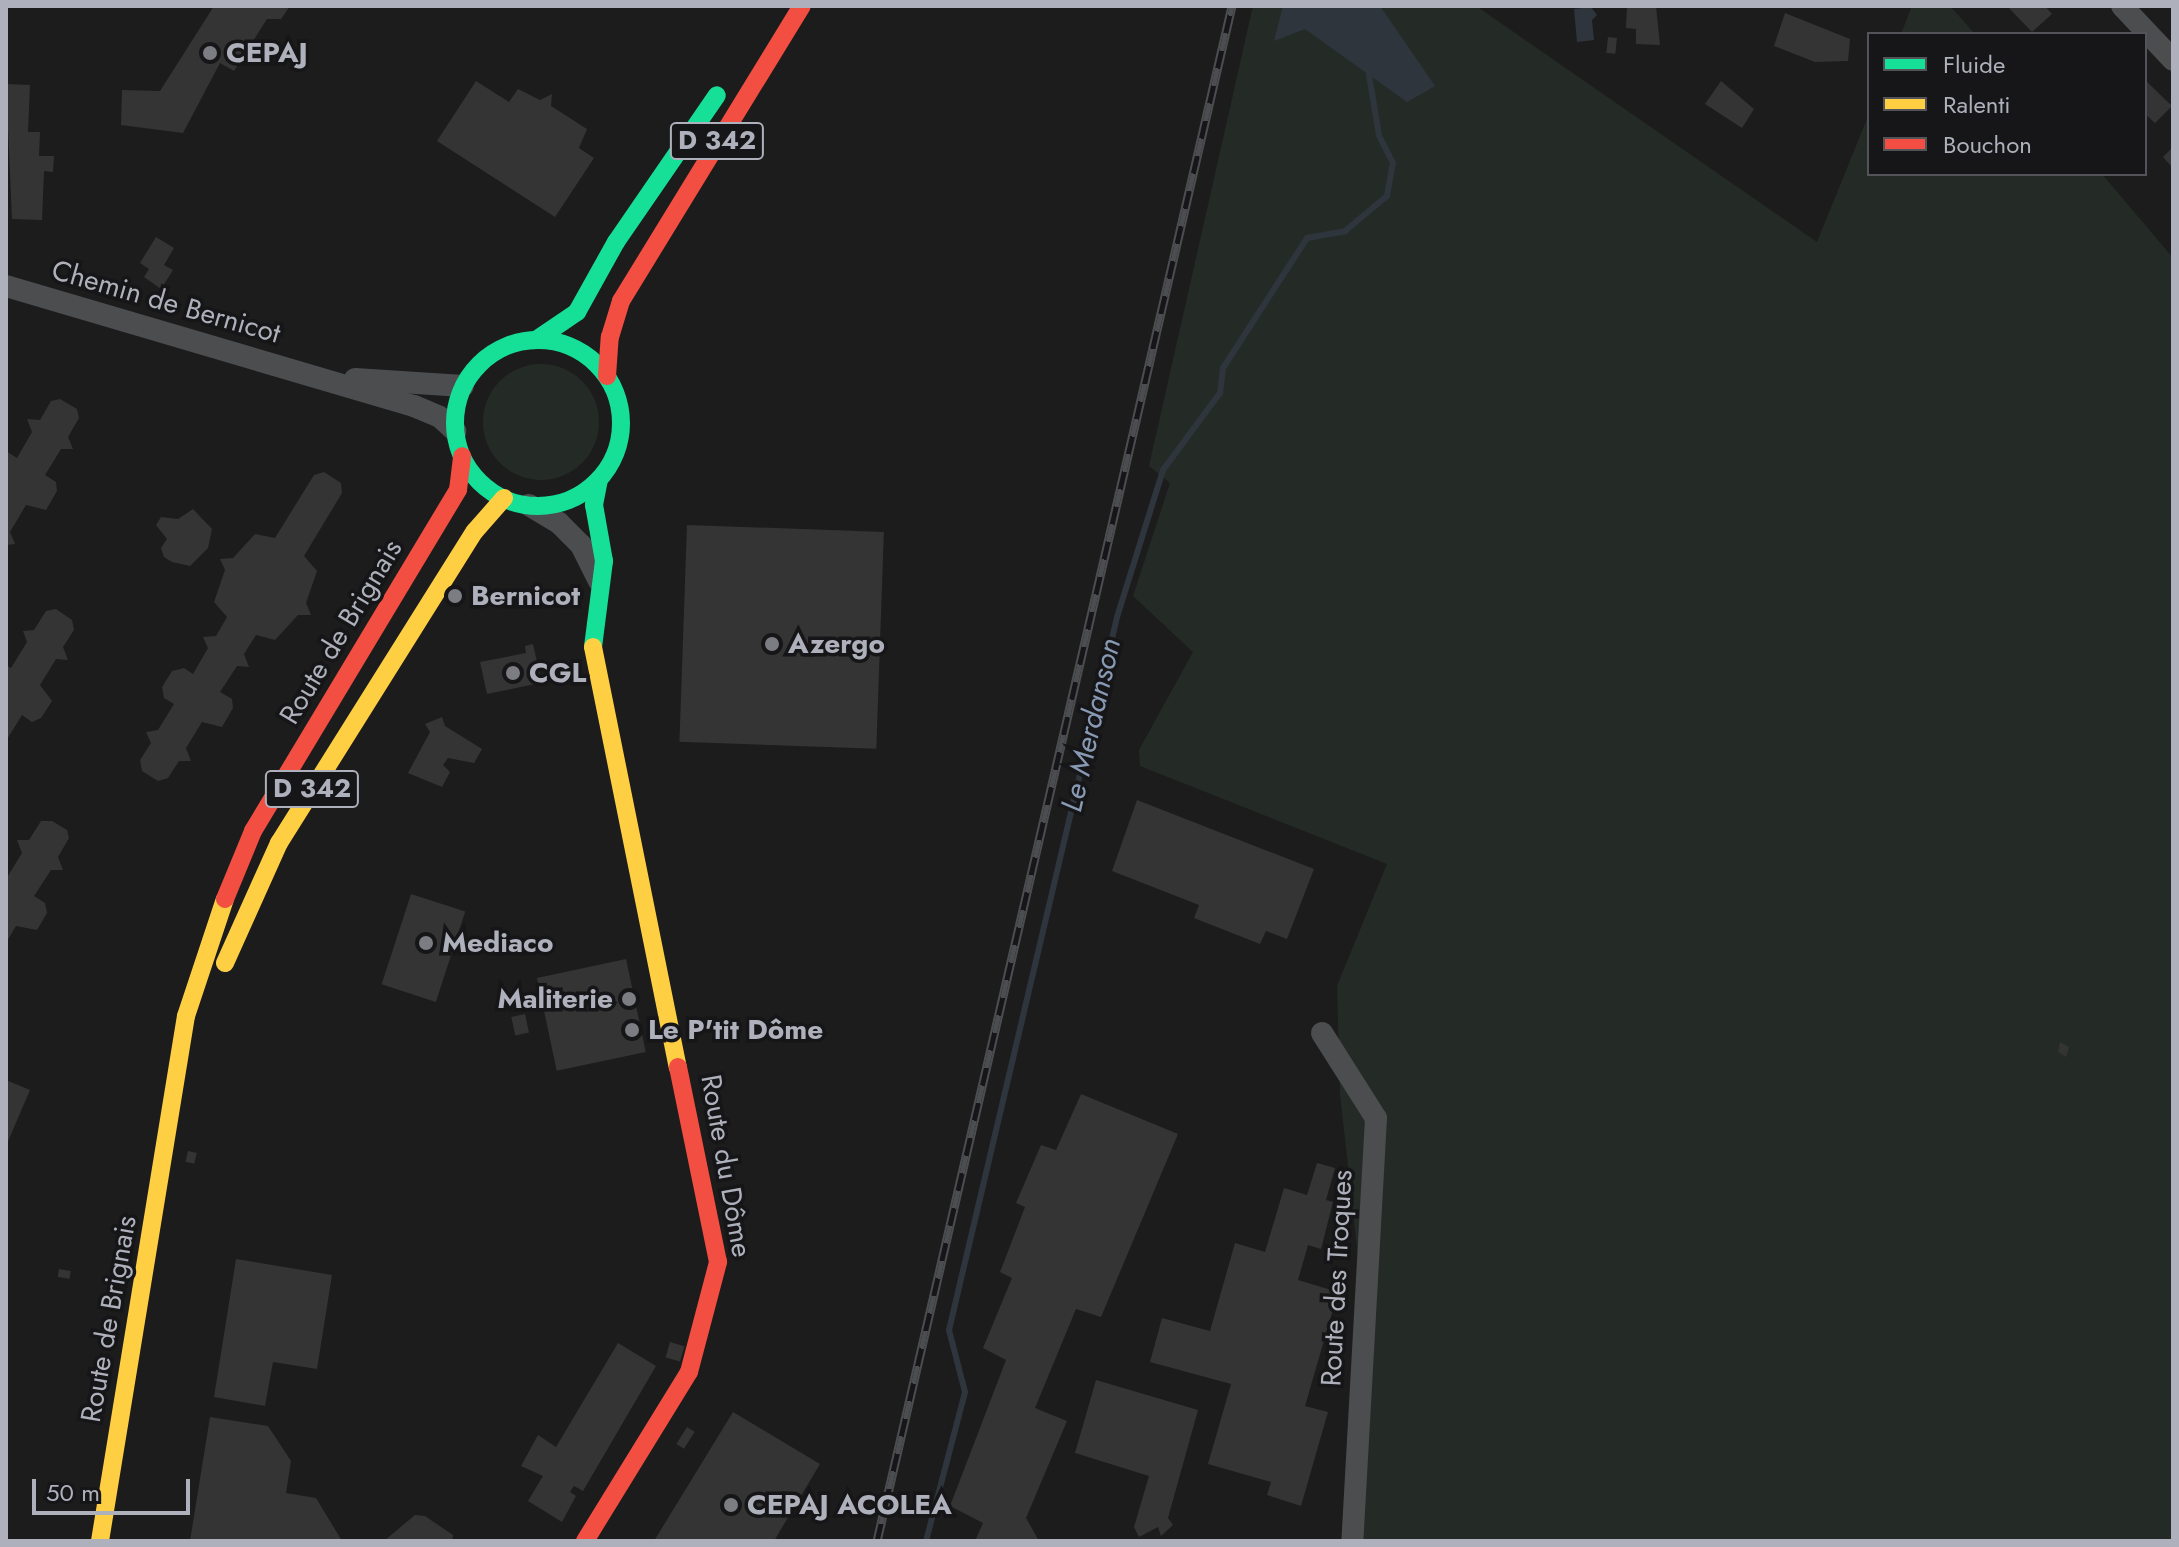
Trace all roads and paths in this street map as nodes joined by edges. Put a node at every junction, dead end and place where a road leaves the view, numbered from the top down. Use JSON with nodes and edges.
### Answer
{"nodes":[{"id":1,"x":802,"y":6,"type":"edge"},
{"id":2,"x":2122,"y":6,"type":"edge"},
{"id":3,"x":2147,"y":32,"type":"edge"},
{"id":4,"x":2147,"y":32,"type":"edge"},
{"id":5,"x":2173,"y":60,"type":"edge"},
{"id":6,"x":726,"y":82,"type":"dead end"},
{"id":7,"x":6,"y":286,"type":"edge"},
{"id":8,"x":536,"y":340,"type":"junction"},
{"id":9,"x":310,"y":375,"type":"junction"},
{"id":10,"x":607,"y":376,"type":"junction"},
{"id":11,"x":463,"y":386,"type":"junction"},
{"id":12,"x":455,"y":431,"type":"junction"},
{"id":13,"x":462,"y":456,"type":"junction"},
{"id":14,"x":599,"y":480,"type":"junction"},
{"id":15,"x":504,"y":498,"type":"junction"},
{"id":16,"x":529,"y":505,"type":"junction"},
{"id":17,"x":600,"y":585,"type":"junction"},
{"id":18,"x":1322,"y":1033,"type":"dead end"},
{"id":19,"x":174,"y":1108,"type":"junction"},
{"id":20,"x":100,"y":1541,"type":"edge"},
{"id":21,"x":585,"y":1541,"type":"edge"},
{"id":22,"x":1352,"y":1541,"type":"edge"}],
"edges":[{"from":1,"to":10,"type":"main road","number":"D 342"},
{"from":2,"to":4,"type":"street"},
{"from":3,"to":5,"type":"street"},
{"from":6,"to":8,"type":"main road","number":"D 342"},
{"from":7,"to":9,"type":"street","name":"Chemin de Bernicot"},
{"from":8,"to":10,"type":"main road"},
{"from":8,"to":11,"type":"main road"},
{"from":9,"to":11,"type":"street","name":"Chemin de Bernicot"},
{"from":9,"to":12,"type":"street","name":"Chemin de Bernicot"},
{"from":10,"to":14,"type":"main road"},
{"from":11,"to":12,"type":"main road"},
{"from":12,"to":13,"type":"main road"},
{"from":13,"to":15,"type":"main road"},
{"from":13,"to":19,"type":"main road","name":"Route de Brignais","number":"D 342"},
{"from":14,"to":16,"type":"main road"},
{"from":14,"to":17,"type":"main road","name":"Route du Dôme"},
{"from":15,"to":16,"type":"main road"},
{"from":15,"to":19,"type":"main road","name":"Route de Brignais","number":"D 342"},
{"from":16,"to":17,"type":"street"},
{"from":17,"to":21,"type":"main road","name":"Route du Dôme"},
{"from":18,"to":22,"type":"street","name":"Route des Troques"},
{"from":19,"to":20,"type":"main road","name":"Route de Brignais","number":"D 342"}]}
